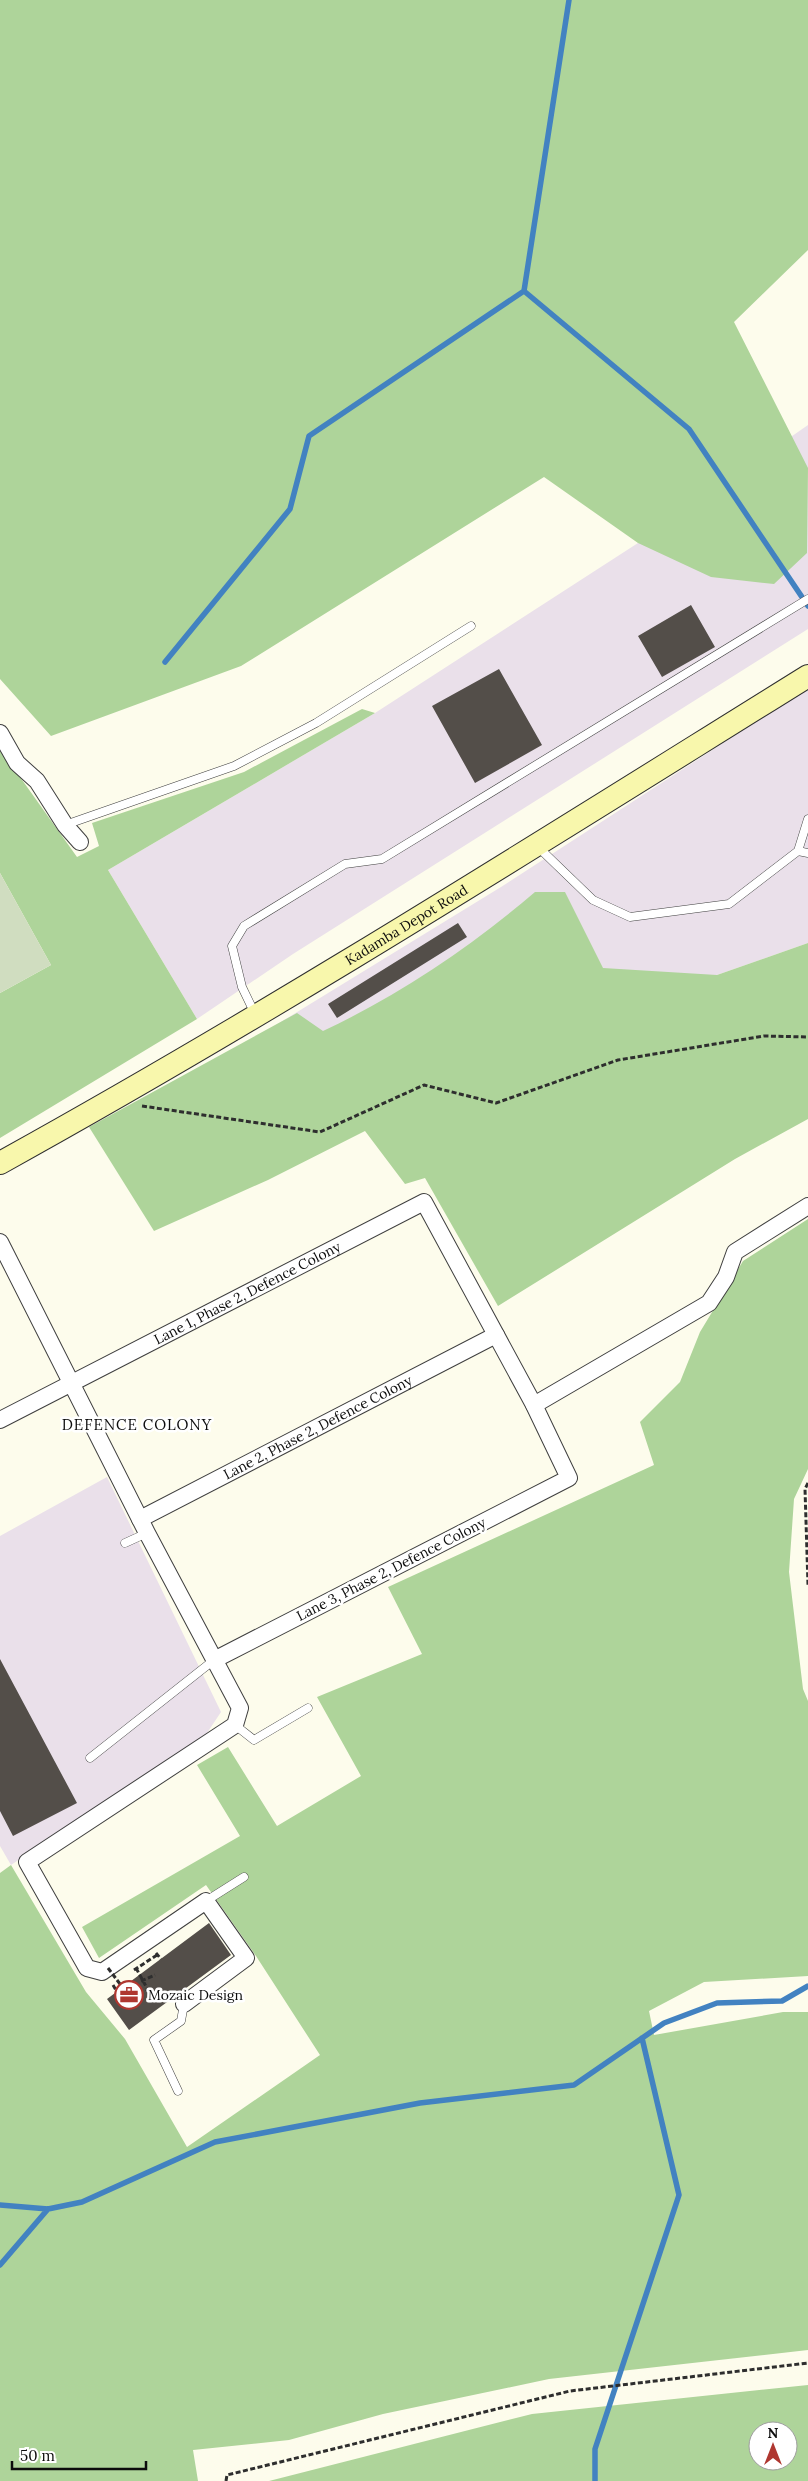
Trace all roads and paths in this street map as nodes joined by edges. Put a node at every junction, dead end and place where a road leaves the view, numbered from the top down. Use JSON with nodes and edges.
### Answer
{"nodes":[{"id":1,"x":808,"y":599,"type":"edge"},
{"id":2,"x":471,"y":626,"type":"dead end"},
{"id":3,"x":808,"y":676,"type":"edge"},
{"id":4,"x":0,"y":733,"type":"edge"},
{"id":5,"x":808,"y":819,"type":"edge"},
{"id":6,"x":64,"y":825,"type":"junction"},
{"id":7,"x":80,"y":842,"type":"dead end"},
{"id":8,"x":536,"y":845,"type":"junction"},
{"id":9,"x":798,"y":851,"type":"junction"},
{"id":10,"x":808,"y":853,"type":"edge"},
{"id":11,"x":256,"y":1016,"type":"junction"},
{"id":12,"x":808,"y":1037,"type":"edge"},
{"id":13,"x":111,"y":1101,"type":"junction"},
{"id":14,"x":0,"y":1163,"type":"edge"},
{"id":15,"x":808,"y":1206,"type":"edge"},
{"id":16,"x":0,"y":1242,"type":"edge"},
{"id":17,"x":496,"y":1335,"type":"junction"},
{"id":18,"x":70,"y":1382,"type":"junction"},
{"id":19,"x":534,"y":1405,"type":"junction"},
{"id":20,"x":0,"y":1420,"type":"edge"},
{"id":21,"x":808,"y":1483,"type":"edge"},
{"id":22,"x":144,"y":1526,"type":"junction"},
{"id":23,"x":125,"y":1543,"type":"dead end"},
{"id":24,"x":808,"y":1585,"type":"edge"},
{"id":25,"x":214,"y":1660,"type":"junction"},
{"id":26,"x":308,"y":1708,"type":"dead end"},
{"id":27,"x":235,"y":1725,"type":"junction"},
{"id":28,"x":90,"y":1758,"type":"dead end"},
{"id":29,"x":244,"y":1877,"type":"dead end"},
{"id":30,"x":206,"y":1901,"type":"junction"},
{"id":31,"x":157,"y":1955,"type":"dead end"},
{"id":32,"x":108,"y":1968,"type":"junction"},
{"id":33,"x":134,"y":1970,"type":"dead end"},
{"id":34,"x":140,"y":1973,"type":"dead end"},
{"id":35,"x":155,"y":1975,"type":"dead end"},
{"id":36,"x":141,"y":1981,"type":"junction"},
{"id":37,"x":123,"y":1988,"type":"dead end"},
{"id":38,"x":144,"y":1993,"type":"dead end"},
{"id":39,"x":184,"y":2004,"type":"joint"},
{"id":40,"x":178,"y":2091,"type":"dead end"},
{"id":41,"x":808,"y":2363,"type":"edge"},
{"id":42,"x":226,"y":2481,"type":"edge"}],
"edges":[{"from":1,"to":11,"type":"lane"},
{"from":2,"to":6,"type":"lane"},
{"from":3,"to":8,"type":"street","name":"Kadamba Depot Road"},
{"from":4,"to":6,"type":"street"},
{"from":5,"to":9,"type":"lane"},
{"from":6,"to":7,"type":"street"},
{"from":8,"to":9,"type":"lane"},
{"from":8,"to":11,"type":"street","name":"Kadamba Depot Road"},
{"from":9,"to":10,"type":"lane"},
{"from":11,"to":13,"type":"street","name":"Kadamba Depot Road"},
{"from":12,"to":13,"type":"path"},
{"from":13,"to":14,"type":"street","name":"Kadamba Depot Road"},
{"from":15,"to":19,"type":"street"},
{"from":16,"to":18,"type":"street"},
{"from":17,"to":18,"type":"street","name":"Lane 1, Phase 2, Defence Colony"},
{"from":17,"to":19,"type":"street"},
{"from":17,"to":22,"type":"street","name":"Lane 2, Phase 2, Defence Colony"},
{"from":18,"to":20,"type":"street","name":"Lane 1, Phase 2, Defence Colony"},
{"from":18,"to":22,"type":"street"},
{"from":19,"to":25,"type":"street","name":"Lane 3, Phase 2, Defence Colony"},
{"from":21,"to":24,"type":"path"},
{"from":22,"to":23,"type":"lane"},
{"from":22,"to":25,"type":"street"},
{"from":25,"to":27,"type":"street"},
{"from":25,"to":28,"type":"lane"},
{"from":26,"to":27,"type":"lane"},
{"from":27,"to":32,"type":"street"},
{"from":29,"to":30,"type":"lane"},
{"from":30,"to":32,"type":"street"},
{"from":30,"to":39,"type":"street"},
{"from":31,"to":33,"type":"path","bridge":true},
{"from":32,"to":37,"type":"path","bridge":true},
{"from":34,"to":36,"type":"path"},
{"from":35,"to":36,"type":"path"},
{"from":36,"to":38,"type":"path"},
{"from":39,"to":40,"type":"lane"},
{"from":41,"to":42,"type":"path"}]}
